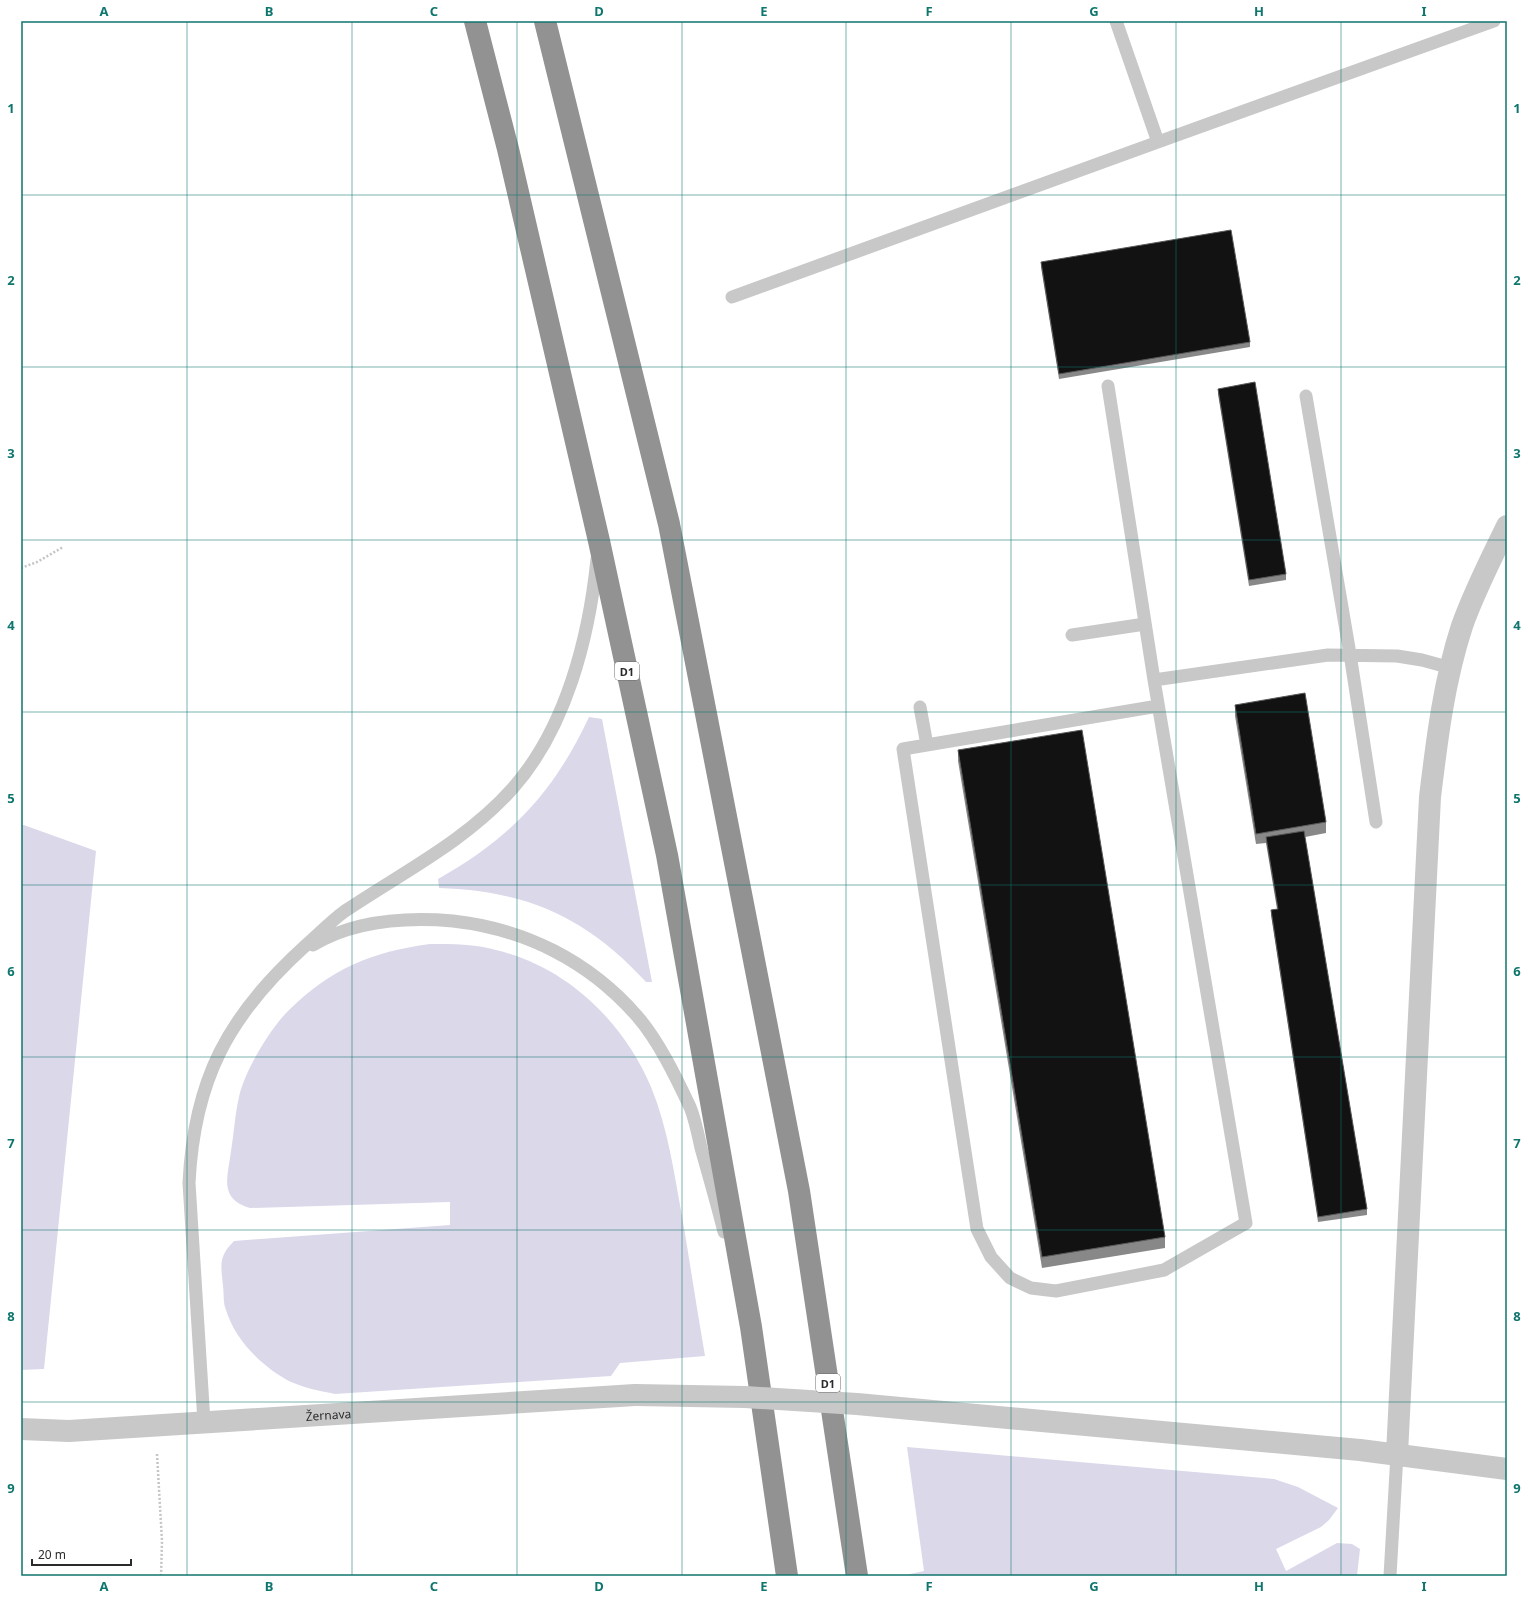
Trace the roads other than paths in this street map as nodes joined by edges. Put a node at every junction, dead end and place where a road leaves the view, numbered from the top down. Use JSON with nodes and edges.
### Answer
{"nodes":[{"id":1,"x":475,"y":21,"type":"edge"},
{"id":2,"x":545,"y":21,"type":"edge"},
{"id":3,"x":1116,"y":21,"type":"edge"},
{"id":4,"x":1494,"y":21,"type":"edge"},
{"id":5,"x":1158,"y":142,"type":"junction"},
{"id":6,"x":732,"y":297,"type":"dead end"},
{"id":7,"x":1108,"y":386,"type":"dead end"},
{"id":8,"x":1306,"y":396,"type":"dead end"},
{"id":9,"x":1507,"y":526,"type":"edge"},
{"id":10,"x":599,"y":541,"type":"junction"},
{"id":11,"x":1145,"y":624,"type":"junction"},
{"id":12,"x":1072,"y":635,"type":"dead end"},
{"id":13,"x":1350,"y":654,"type":"junction"},
{"id":14,"x":1451,"y":668,"type":"junction"},
{"id":15,"x":1154,"y":680,"type":"junction"},
{"id":16,"x":1158,"y":706,"type":"junction"},
{"id":17,"x":920,"y":707,"type":"dead end"},
{"id":18,"x":927,"y":745,"type":"junction"},
{"id":19,"x":1376,"y":822,"type":"dead end"},
{"id":20,"x":294,"y":956,"type":"junction"},
{"id":21,"x":751,"y":1327,"type":"junction"},
{"id":22,"x":204,"y":1422,"type":"junction"},
{"id":23,"x":21,"y":1428,"type":"edge"},
{"id":24,"x":1397,"y":1454,"type":"junction"},
{"id":25,"x":1507,"y":1469,"type":"edge"},
{"id":26,"x":857,"y":1573,"type":"edge"},
{"id":27,"x":787,"y":1576,"type":"edge"},
{"id":28,"x":1390,"y":1576,"type":"edge"}],
"edges":[{"from":1,"to":10,"type":"highway","number":"D1"},
{"from":2,"to":26,"type":"highway","number":"D1"},
{"from":3,"to":5,"type":"lane"},
{"from":4,"to":5,"type":"lane"},
{"from":5,"to":6,"type":"lane"},
{"from":7,"to":11,"type":"lane"},
{"from":8,"to":13,"type":"lane"},
{"from":9,"to":14,"type":"street"},
{"from":10,"to":20,"type":"lane"},
{"from":10,"to":21,"type":"highway","number":"D1"},
{"from":11,"to":12,"type":"lane"},
{"from":11,"to":15,"type":"lane"},
{"from":13,"to":14,"type":"lane"},
{"from":13,"to":15,"type":"lane"},
{"from":13,"to":19,"type":"lane"},
{"from":14,"to":24,"type":"street"},
{"from":15,"to":16,"type":"lane"},
{"from":16,"to":18,"type":"lane"},
{"from":16,"to":18,"type":"lane"},
{"from":17,"to":18,"type":"lane"},
{"from":20,"to":21,"type":"lane"},
{"from":20,"to":22,"type":"lane"},
{"from":21,"to":27,"type":"highway","number":"D1"},
{"from":22,"to":23,"type":"street","name":"Žernava"},
{"from":22,"to":24,"type":"street","name":"Žernava","bridge":true},
{"from":24,"to":25,"type":"street","name":"Žernava"},
{"from":24,"to":28,"type":"lane"}]}
